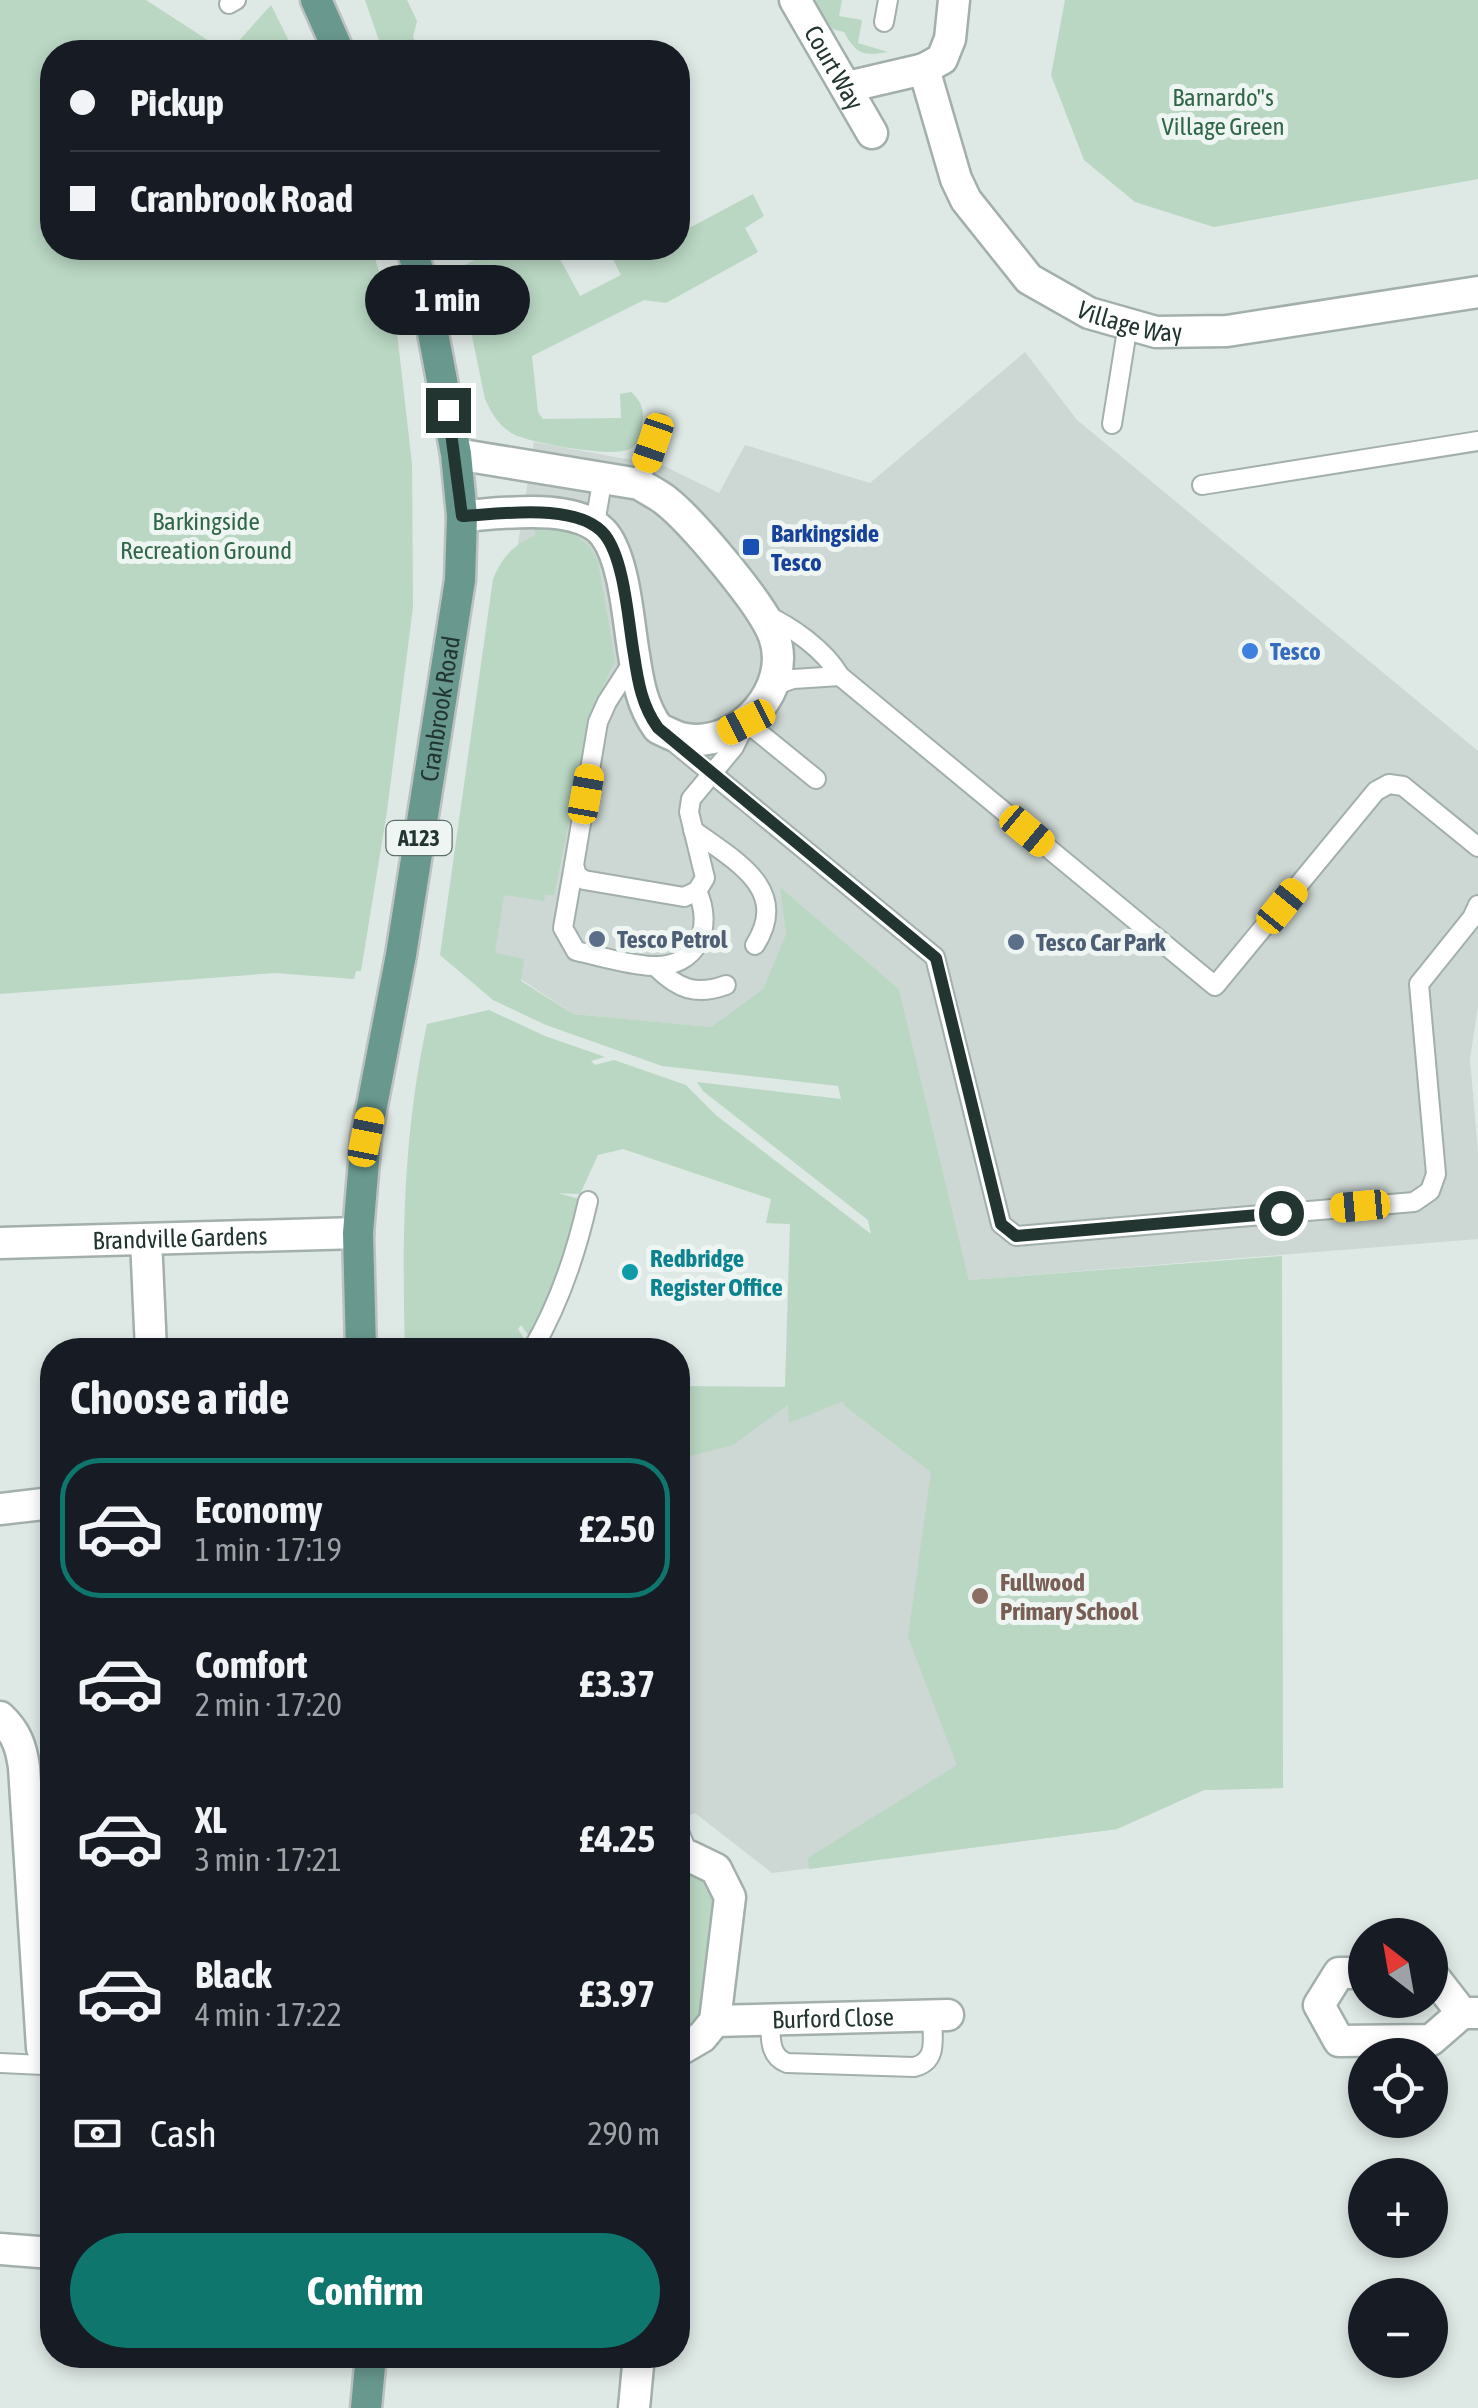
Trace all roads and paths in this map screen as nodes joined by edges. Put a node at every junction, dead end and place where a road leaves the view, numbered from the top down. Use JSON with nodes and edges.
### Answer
{"nodes":[{"id":1,"x":316,"y":0,"type":"edge"},
{"id":2,"x":795,"y":0,"type":"edge"},
{"id":3,"x":888,"y":0,"type":"edge"},
{"id":4,"x":954,"y":0,"type":"edge"},
{"id":5,"x":884,"y":22,"type":"dead end"},
{"id":6,"x":334,"y":40,"type":"edge"},
{"id":7,"x":924,"y":69,"type":"junction"},
{"id":8,"x":847,"y":86,"type":"junction"},
{"id":9,"x":872,"y":133,"type":"dead end"},
{"id":10,"x":415,"y":260,"type":"edge"},
{"id":11,"x":1478,"y":292,"type":"edge"},
{"id":12,"x":1128,"y":324,"type":"junction"},
{"id":13,"x":660,"y":424,"type":"dead end"},
{"id":14,"x":1112,"y":424,"type":"dead end"},
{"id":15,"x":1478,"y":441,"type":"edge"},
{"id":16,"x":456,"y":454,"type":"junction"},
{"id":17,"x":603,"y":476,"type":"junction"},
{"id":18,"x":638,"y":484,"type":"junction"},
{"id":19,"x":1202,"y":485,"type":"dead end"},
{"id":20,"x":462,"y":516,"type":"junction"},
{"id":21,"x":595,"y":524,"type":"junction"},
{"id":22,"x":764,"y":614,"type":"junction"},
{"id":23,"x":634,"y":660,"type":"junction"},
{"id":24,"x":840,"y":676,"type":"junction"},
{"id":25,"x":776,"y":685,"type":"junction"},
{"id":26,"x":746,"y":722,"type":"junction"},
{"id":27,"x":658,"y":728,"type":"junction"},
{"id":28,"x":713,"y":774,"type":"junction"},
{"id":29,"x":816,"y":779,"type":"dead end"},
{"id":30,"x":693,"y":830,"type":"junction"},
{"id":31,"x":1478,"y":847,"type":"edge"},
{"id":32,"x":574,"y":866,"type":"junction"},
{"id":33,"x":697,"y":891,"type":"junction"},
{"id":34,"x":1478,"y":905,"type":"edge"},
{"id":35,"x":755,"y":945,"type":"dead end"},
{"id":36,"x":656,"y":967,"type":"junction"},
{"id":37,"x":726,"y":986,"type":"dead end"},
{"id":38,"x":588,"y":1201,"type":"dead end"},
{"id":39,"x":358,"y":1233,"type":"junction"},
{"id":40,"x":146,"y":1240,"type":"junction"},
{"id":41,"x":0,"y":1244,"type":"edge"},
{"id":42,"x":150,"y":1338,"type":"edge"},
{"id":43,"x":360,"y":1338,"type":"edge"},
{"id":44,"x":539,"y":1338,"type":"edge"},
{"id":45,"x":40,"y":1504,"type":"edge"},
{"id":46,"x":0,"y":1508,"type":"edge"},
{"id":47,"x":0,"y":1718,"type":"edge"},
{"id":48,"x":690,"y":1854,"type":"edge"},
{"id":49,"x":40,"y":1942,"type":"edge"},
{"id":50,"x":1348,"y":1973,"type":"edge"},
{"id":51,"x":1448,"y":1990,"type":"edge"},
{"id":52,"x":1470,"y":2013,"type":"edge"},
{"id":53,"x":940,"y":2016,"type":"joint"},
{"id":54,"x":770,"y":2018,"type":"junction"},
{"id":55,"x":715,"y":2020,"type":"junction"},
{"id":56,"x":690,"y":2044,"type":"edge"},
{"id":57,"x":40,"y":2059,"type":"edge"},
{"id":58,"x":0,"y":2062,"type":"edge"},
{"id":59,"x":0,"y":2249,"type":"edge"},
{"id":60,"x":40,"y":2251,"type":"edge"},
{"id":61,"x":370,"y":2368,"type":"edge"},
{"id":62,"x":638,"y":2368,"type":"edge"},
{"id":63,"x":366,"y":2408,"type":"edge"},
{"id":64,"x":634,"y":2408,"type":"edge"}],
"edges":[{"from":1,"to":6,"type":"main road"},
{"from":2,"to":8,"type":"street","name":"Court Way"},
{"from":3,"to":5,"type":"lane"},
{"from":4,"to":7,"type":"street"},
{"from":7,"to":8,"type":"street"},
{"from":7,"to":12,"type":"street","name":"Village Way"},
{"from":8,"to":9,"type":"street","name":"Court Way"},
{"from":10,"to":16,"type":"main road","name":"Cranbrook Road","number":"A123"},
{"from":11,"to":12,"type":"street","name":"Village Way"},
{"from":12,"to":14,"type":"lane"},
{"from":13,"to":18,"type":"lane"},
{"from":15,"to":19,"type":"lane"},
{"from":16,"to":17,"type":"street"},
{"from":16,"to":20,"type":"main road","name":"Cranbrook Road","number":"A123"},
{"from":17,"to":18,"type":"street"},
{"from":17,"to":21,"type":"lane"},
{"from":18,"to":22,"type":"street"},
{"from":20,"to":21,"type":"street"},
{"from":20,"to":39,"type":"main road","name":"Cranbrook Road","number":"A123"},
{"from":21,"to":23,"type":"street"},
{"from":22,"to":24,"type":"lane"},
{"from":22,"to":25,"type":"street"},
{"from":23,"to":27,"type":"street"},
{"from":23,"to":32,"type":"lane"},
{"from":24,"to":25,"type":"lane"},
{"from":24,"to":31,"type":"lane"},
{"from":25,"to":26,"type":"street"},
{"from":26,"to":27,"type":"street"},
{"from":26,"to":28,"type":"lane"},
{"from":26,"to":29,"type":"lane"},
{"from":27,"to":28,"type":"lane"},
{"from":28,"to":30,"type":"lane"},
{"from":28,"to":34,"type":"lane"},
{"from":30,"to":33,"type":"lane"},
{"from":30,"to":35,"type":"lane"},
{"from":32,"to":33,"type":"lane"},
{"from":32,"to":36,"type":"lane"},
{"from":33,"to":36,"type":"lane"},
{"from":36,"to":37,"type":"lane"},
{"from":38,"to":44,"type":"lane"},
{"from":39,"to":40,"type":"street","name":"Brandville Gardens"},
{"from":39,"to":43,"type":"main road","name":"Cranbrook Road","number":"A123"},
{"from":40,"to":41,"type":"street","name":"Brandville Gardens"},
{"from":40,"to":42,"type":"street"},
{"from":45,"to":46,"type":"street"},
{"from":47,"to":49,"type":"street"},
{"from":48,"to":55,"type":"street"},
{"from":50,"to":52,"type":"street"},
{"from":51,"to":52,"type":"street"},
{"from":53,"to":54,"type":"street","name":"Burford Close"},
{"from":53,"to":54,"type":"lane"},
{"from":54,"to":55,"type":"street","name":"Burford Close"},
{"from":55,"to":56,"type":"street"},
{"from":57,"to":58,"type":"lane"},
{"from":59,"to":60,"type":"street"},
{"from":61,"to":63,"type":"main road"},
{"from":62,"to":64,"type":"street"}]}
